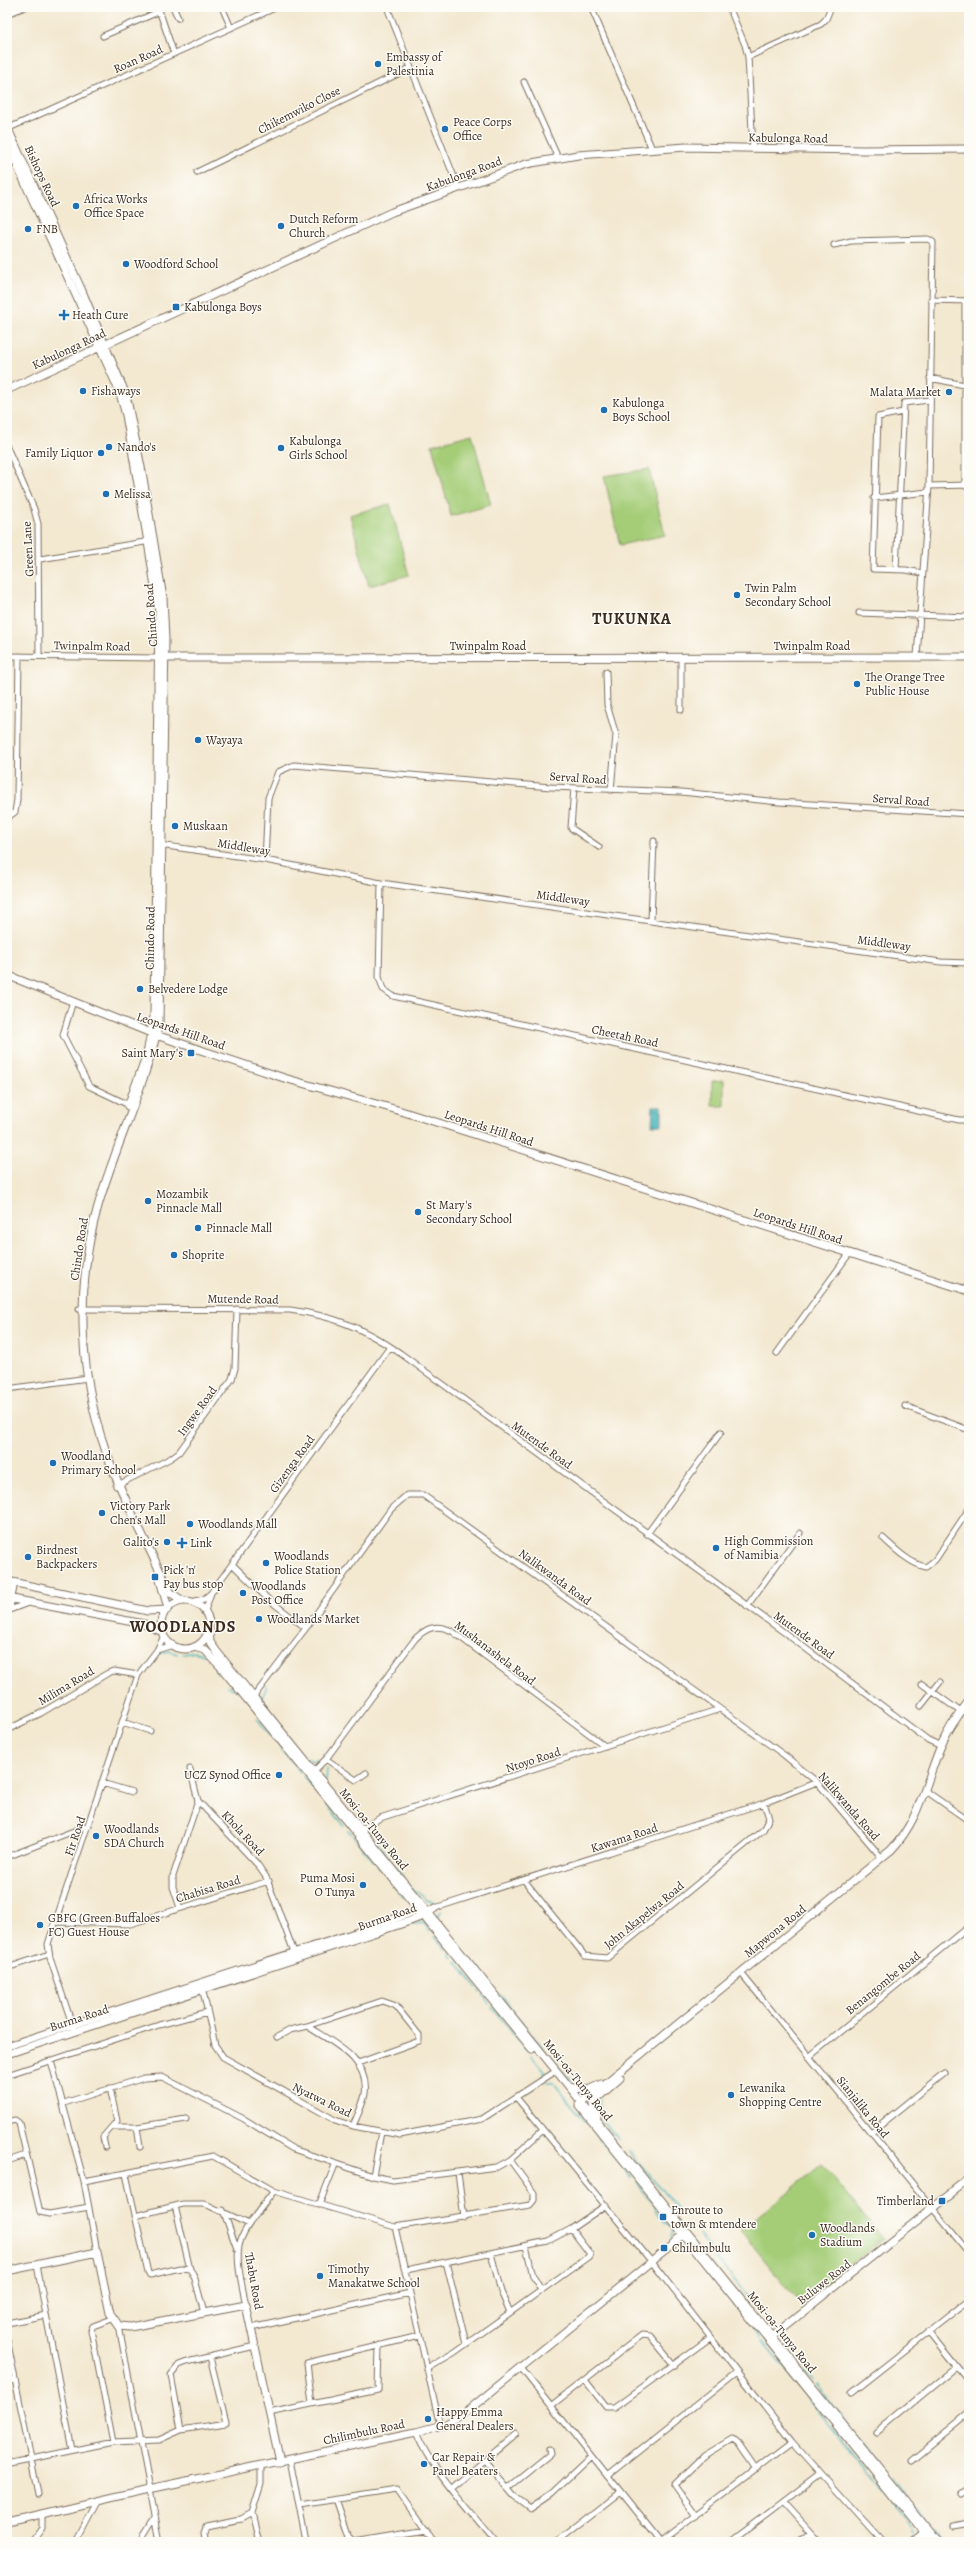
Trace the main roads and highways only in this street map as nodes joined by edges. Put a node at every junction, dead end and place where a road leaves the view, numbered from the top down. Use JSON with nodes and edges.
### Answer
{"nodes":[{"id":1,"x":7,"y":128,"type":"edge"},
{"id":2,"x":7,"y":143,"type":"edge"},
{"id":3,"x":969,"y":149,"type":"edge"},
{"id":4,"x":102,"y":346,"type":"junction"},
{"id":5,"x":7,"y":390,"type":"edge"},
{"id":6,"x":969,"y":657,"type":"edge"},
{"id":7,"x":161,"y":658,"type":"junction"},
{"id":8,"x":159,"y":845,"type":"junction"},
{"id":9,"x":7,"y":975,"type":"edge"},
{"id":10,"x":154,"y":1016,"type":"junction"},
{"id":11,"x":159,"y":1023,"type":"junction"},
{"id":12,"x":137,"y":1027,"type":"junction"},
{"id":13,"x":153,"y":1034,"type":"junction"},
{"id":14,"x":170,"y":1040,"type":"junction"},
{"id":15,"x":150,"y":1048,"type":"junction"},
{"id":16,"x":969,"y":1292,"type":"edge"},
{"id":17,"x":117,"y":1485,"type":"junction"},
{"id":18,"x":7,"y":1580,"type":"edge"},
{"id":19,"x":9,"y":1598,"type":"edge"},
{"id":20,"x":187,"y":1601,"type":"junction"},
{"id":21,"x":168,"y":1609,"type":"junction"},
{"id":22,"x":209,"y":1629,"type":"junction"},
{"id":23,"x":163,"y":1634,"type":"junction"},
{"id":24,"x":194,"y":1647,"type":"junction"},
{"id":25,"x":251,"y":1700,"type":"junction"},
{"id":26,"x":969,"y":1701,"type":"edge"},
{"id":27,"x":435,"y":1908,"type":"road end"},
{"id":28,"x":423,"y":1912,"type":"junction"},
{"id":29,"x":202,"y":1985,"type":"junction"},
{"id":30,"x":74,"y":2028,"type":"junction"},
{"id":31,"x":7,"y":2046,"type":"edge"},
{"id":32,"x":644,"y":2053,"type":"junction"},
{"id":33,"x":7,"y":2054,"type":"edge"},
{"id":34,"x":633,"y":2061,"type":"junction"},
{"id":35,"x":554,"y":2072,"type":"junction"},
{"id":36,"x":569,"y":2086,"type":"junction"},
{"id":37,"x":580,"y":2103,"type":"junction"},
{"id":38,"x":602,"y":2126,"type":"junction"},
{"id":39,"x":969,"y":2179,"type":"edge"},
{"id":40,"x":686,"y":2235,"type":"junction"},
{"id":41,"x":7,"y":2271,"type":"edge"},
{"id":42,"x":769,"y":2339,"type":"junction"},
{"id":43,"x":280,"y":2462,"type":"junction"},
{"id":44,"x":7,"y":2522,"type":"edge"},
{"id":45,"x":924,"y":2529,"type":"junction"},
{"id":46,"x":910,"y":2542,"type":"edge"},
{"id":47,"x":931,"y":2542,"type":"edge"},
{"id":48,"x":938,"y":2542,"type":"edge"}],
"edges":[{"from":1,"to":4,"type":"main road","name":"Bishops Road"},
{"from":2,"to":4,"type":"main road","name":"Bishops Road"},
{"from":3,"to":4,"type":"main road","name":"Kabulonga Road"},
{"from":4,"to":5,"type":"main road","name":"Kabulonga Road"},
{"from":4,"to":7,"type":"main road","name":"Chindo Road"},
{"from":6,"to":7,"type":"main road","name":"Twinpalm Road"},
{"from":7,"to":8,"type":"main road","name":"Chindo Road"},
{"from":8,"to":10,"type":"main road","name":"Chindo Road"},
{"from":8,"to":11,"type":"main road","name":"Chindo Road"},
{"from":9,"to":12,"type":"main road","name":"Leopards Hill Road"},
{"from":10,"to":12,"type":"main road"},
{"from":10,"to":13,"type":"main road","name":"Chindo Road"},
{"from":11,"to":13,"type":"main road","name":"Chindo Road"},
{"from":11,"to":14,"type":"main road"},
{"from":12,"to":13,"type":"main road","name":"Leopards Hill Road"},
{"from":12,"to":15,"type":"main road"},
{"from":13,"to":14,"type":"main road","name":"Leopards Hill Road"},
{"from":13,"to":15,"type":"main road","name":"Chindo Road"},
{"from":14,"to":15,"type":"main road"},
{"from":14,"to":16,"type":"main road","name":"Leopards Hill Road"},
{"from":15,"to":17,"type":"main road","name":"Chindo Road"},
{"from":17,"to":20,"type":"main road","name":"Chindo Road"},
{"from":17,"to":21,"type":"main road","name":"Chindo Road"},
{"from":18,"to":21,"type":"main road"},
{"from":19,"to":23,"type":"main road"},
{"from":20,"to":21,"type":"main road"},
{"from":20,"to":22,"type":"main road"},
{"from":21,"to":23,"type":"main road"},
{"from":22,"to":24,"type":"main road"},
{"from":22,"to":25,"type":"main road","name":"Mosi-oa-Tunya Road"},
{"from":23,"to":24,"type":"main road"},
{"from":24,"to":25,"type":"main road","name":"Mosi-oa-Tunya Road"},
{"from":25,"to":28,"type":"main road","name":"Mosi-oa-Tunya Road"},
{"from":26,"to":32,"type":"main road","name":"Mapwona Road"},
{"from":27,"to":28,"type":"main road","name":"Burma Road"},
{"from":28,"to":29,"type":"main road","name":"Burma Road"},
{"from":28,"to":29,"type":"main road","name":"Burma Road"},
{"from":28,"to":35,"type":"main road","name":"Mosi-oa-Tunya Road"},
{"from":29,"to":30,"type":"main road","name":"Burma Road"},
{"from":30,"to":31,"type":"main road","name":"Burma Road"},
{"from":30,"to":33,"type":"main road","name":"Burma Road"},
{"from":32,"to":34,"type":"main road","name":"Mapwona Road"},
{"from":32,"to":38,"type":"main road"},
{"from":34,"to":36,"type":"main road"},
{"from":34,"to":37,"type":"main road","name":"Mapwona Road"},
{"from":35,"to":36,"type":"main road","name":"Mosi-oa-Tunya Road"},
{"from":35,"to":37,"type":"main road","name":"Mosi-oa-Tunya Road"},
{"from":36,"to":37,"type":"main road","name":"Mosi-oa-Tunya Road"},
{"from":37,"to":38,"type":"main road","name":"Mosi-oa-Tunya Road"},
{"from":37,"to":40,"type":"main road","name":"Mosi-oa-Tunya Road"},
{"from":38,"to":40,"type":"main road","name":"Mosi-oa-Tunya Road"},
{"from":39,"to":42,"type":"main road","name":"Buluwe Road"},
{"from":40,"to":42,"type":"main road","name":"Mosi-oa-Tunya Road"},
{"from":40,"to":43,"type":"main road","name":"Chilimbulu Road"},
{"from":41,"to":43,"type":"main road","name":"Thabu Road"},
{"from":42,"to":45,"type":"main road","name":"Mosi-oa-Tunya Road"},
{"from":43,"to":44,"type":"main road","name":"Chilimbulu Road"},
{"from":45,"to":46,"type":"main road"},
{"from":45,"to":47,"type":"main road","name":"Mosi-oa-Tunya Road"},
{"from":45,"to":48,"type":"main road","name":"Mosi-oa-Tunya Road"}]}
